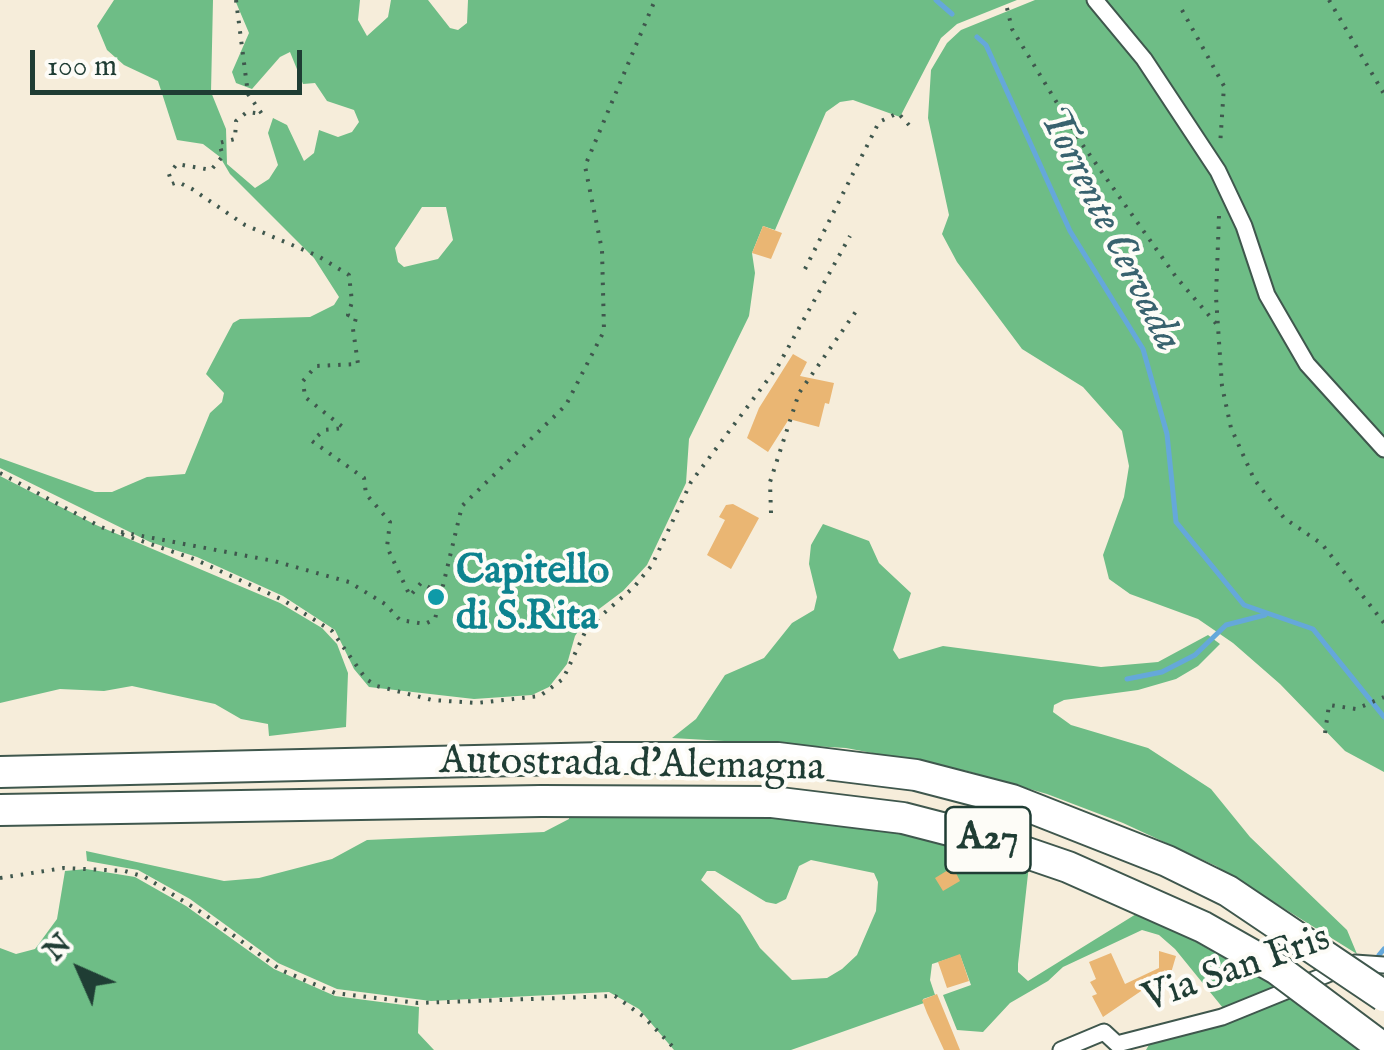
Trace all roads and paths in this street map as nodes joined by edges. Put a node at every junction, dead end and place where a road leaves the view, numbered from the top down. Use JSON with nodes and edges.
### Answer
{"nodes":[{"id":1,"x":236,"y":0,"type":"edge"},
{"id":2,"x":655,"y":0,"type":"edge"},
{"id":3,"x":1095,"y":0,"type":"edge"},
{"id":4,"x":1330,"y":0,"type":"edge"},
{"id":5,"x":1007,"y":8,"type":"dead end"},
{"id":6,"x":1182,"y":10,"type":"dead end"},
{"id":7,"x":1384,"y":94,"type":"edge"},
{"id":8,"x":909,"y":125,"type":"dead end"},
{"id":9,"x":1218,"y":171,"type":"junction"},
{"id":10,"x":850,"y":236,"type":"dead end"},
{"id":11,"x":805,"y":269,"type":"dead end"},
{"id":12,"x":859,"y":307,"type":"dead end"},
{"id":13,"x":1219,"y":326,"type":"junction"},
{"id":14,"x":1384,"y":449,"type":"edge"},
{"id":15,"x":0,"y":472,"type":"edge"},
{"id":16,"x":770,"y":512,"type":"dead end"},
{"id":17,"x":102,"y":527,"type":"junction"},
{"id":18,"x":444,"y":595,"type":"junction"},
{"id":19,"x":1384,"y":623,"type":"edge"},
{"id":20,"x":1384,"y":697,"type":"edge"},
{"id":21,"x":1325,"y":733,"type":"dead end"},
{"id":22,"x":0,"y":772,"type":"edge"},
{"id":23,"x":0,"y":810,"type":"edge"},
{"id":24,"x":0,"y":878,"type":"edge"},
{"id":25,"x":1384,"y":965,"type":"edge"},
{"id":26,"x":1384,"y":996,"type":"edge"},
{"id":27,"x":1384,"y":1049,"type":"edge"},
{"id":28,"x":676,"y":1050,"type":"edge"},
{"id":29,"x":1061,"y":1050,"type":"edge"}],
"edges":[{"from":1,"to":18,"type":"path"},
{"from":2,"to":18,"type":"path"},
{"from":3,"to":9,"type":"street"},
{"from":4,"to":7,"type":"path"},
{"from":5,"to":13,"type":"path"},
{"from":6,"to":9,"type":"path"},
{"from":8,"to":11,"type":"path"},
{"from":9,"to":13,"type":"path"},
{"from":9,"to":14,"type":"street"},
{"from":10,"to":17,"type":"path"},
{"from":12,"to":16,"type":"path"},
{"from":13,"to":19,"type":"path"},
{"from":15,"to":17,"type":"path"},
{"from":17,"to":18,"type":"path"},
{"from":20,"to":21,"type":"path"},
{"from":22,"to":26,"type":"highway","name":"Autostrada d'Alemagna","number":"A27","bridge":true},
{"from":23,"to":27,"type":"highway","name":"Autostrada d'Alemagna","number":"A27","bridge":true},
{"from":24,"to":28,"type":"path"},
{"from":25,"to":29,"type":"street","name":"Via San Fris"}]}
